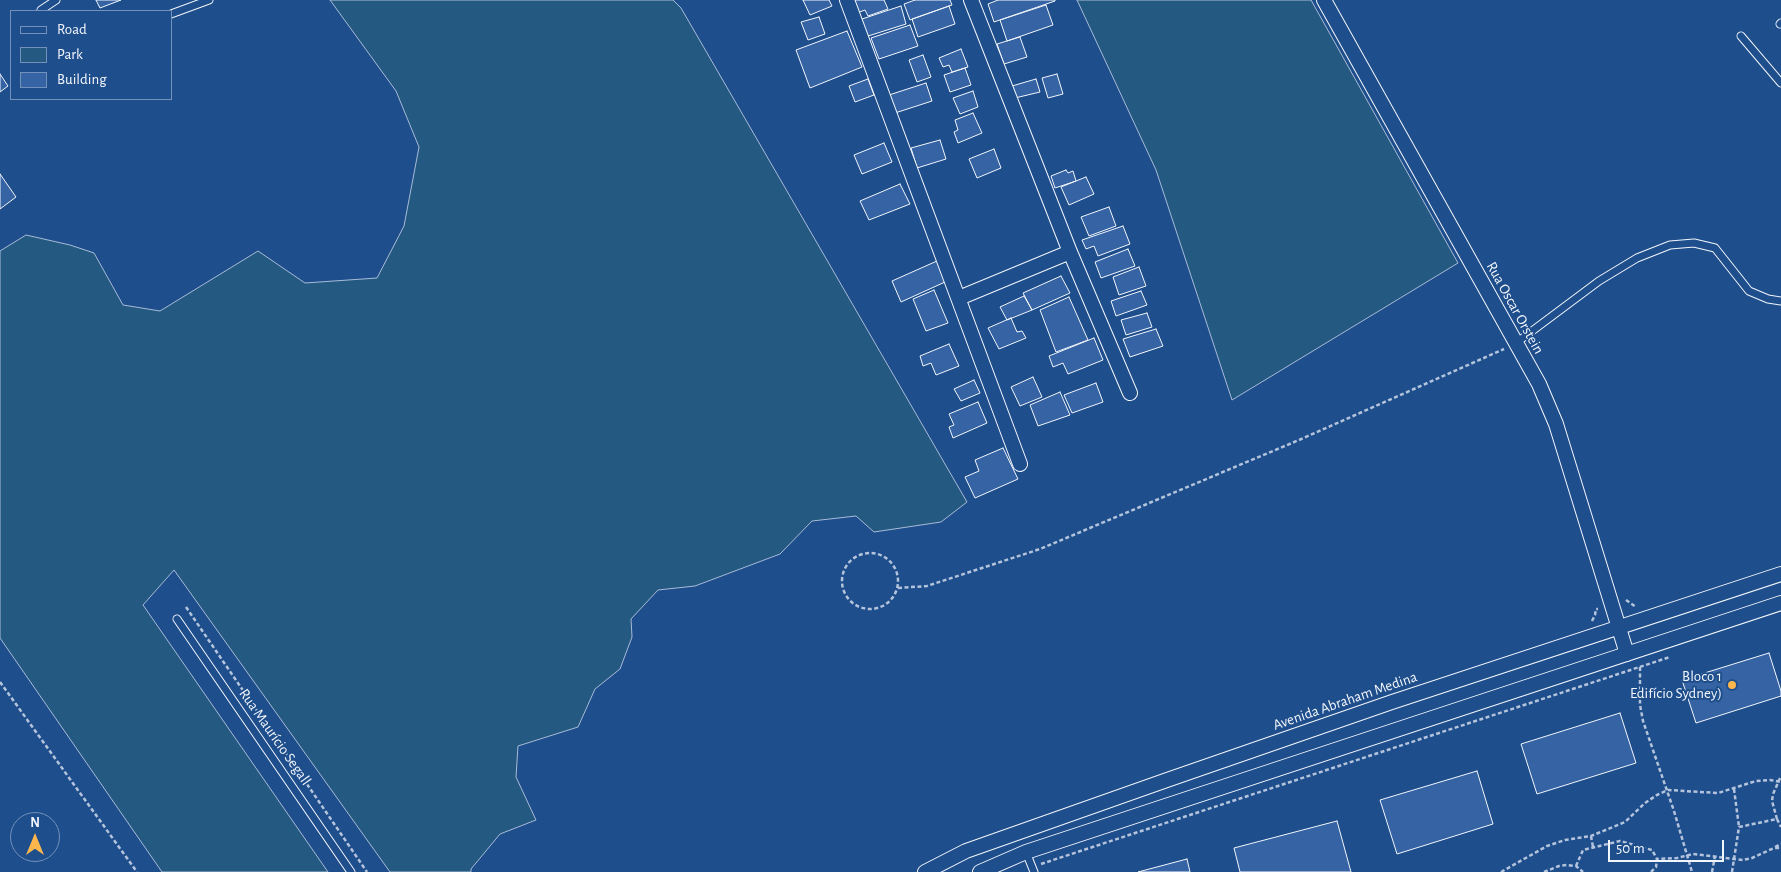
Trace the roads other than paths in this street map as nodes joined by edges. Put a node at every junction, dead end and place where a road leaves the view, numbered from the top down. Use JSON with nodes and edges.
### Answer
{"nodes":[{"id":1,"x":56,"y":0,"type":"edge"},
{"id":2,"x":209,"y":0,"type":"edge"},
{"id":3,"x":847,"y":0,"type":"edge"},
{"id":4,"x":971,"y":0,"type":"edge"},
{"id":5,"x":1324,"y":0,"type":"edge"},
{"id":6,"x":41,"y":10,"type":"dead end"},
{"id":7,"x":172,"y":14,"type":"edge"},
{"id":8,"x":1741,"y":36,"type":"dead end"},
{"id":9,"x":1781,"y":83,"type":"edge"},
{"id":10,"x":1070,"y":252,"type":"junction"},
{"id":11,"x":959,"y":298,"type":"junction"},
{"id":12,"x":1781,"y":301,"type":"edge"},
{"id":13,"x":1516,"y":343,"type":"junction"},
{"id":14,"x":1130,"y":393,"type":"dead end"},
{"id":15,"x":1020,"y":464,"type":"dead end"},
{"id":16,"x":1781,"y":574,"type":"edge"},
{"id":17,"x":1781,"y":603,"type":"edge"},
{"id":18,"x":177,"y":618,"type":"dead end"},
{"id":19,"x":1619,"y":627,"type":"junction"},
{"id":20,"x":1627,"y":654,"type":"junction"},
{"id":21,"x":1167,"y":780,"type":"junction"},
{"id":22,"x":1136,"y":791,"type":"junction"},
{"id":23,"x":1174,"y":803,"type":"junction"},
{"id":24,"x":1141,"y":814,"type":"junction"},
{"id":25,"x":1026,"y":852,"type":"junction"},
{"id":26,"x":1033,"y":870,"type":"edge"},
{"id":27,"x":351,"y":872,"type":"edge"},
{"id":28,"x":925,"y":872,"type":"edge"},
{"id":29,"x":980,"y":872,"type":"edge"}],
"edges":[{"from":1,"to":6,"type":"lane"},
{"from":2,"to":7,"type":"lane"},
{"from":3,"to":11,"type":"street"},
{"from":4,"to":10,"type":"street"},
{"from":5,"to":13,"type":"street","name":"Rua Oscar Orstein"},
{"from":8,"to":9,"type":"lane"},
{"from":10,"to":11,"type":"street"},
{"from":10,"to":14,"type":"street"},
{"from":11,"to":15,"type":"street"},
{"from":12,"to":13,"type":"lane"},
{"from":13,"to":19,"type":"street","name":"Rua Oscar Orstein"},
{"from":16,"to":19,"type":"street","name":"Avenida Abraham Medina"},
{"from":17,"to":20,"type":"street"},
{"from":18,"to":27,"type":"lane","name":"Rua Maurício Segall"},
{"from":19,"to":20,"type":"street","name":"Rua Oscar Orstein"},
{"from":19,"to":21,"type":"street","name":"Avenida Abraham Medina"},
{"from":20,"to":23,"type":"street"},
{"from":21,"to":22,"type":"street","name":"Avenida Abraham Medina"},
{"from":21,"to":23,"type":"street"},
{"from":22,"to":24,"type":"street"},
{"from":22,"to":28,"type":"street","name":"Avenida Abraham Medina"},
{"from":23,"to":24,"type":"street"},
{"from":24,"to":25,"type":"street"},
{"from":25,"to":26,"type":"lane"},
{"from":25,"to":29,"type":"street"}]}
